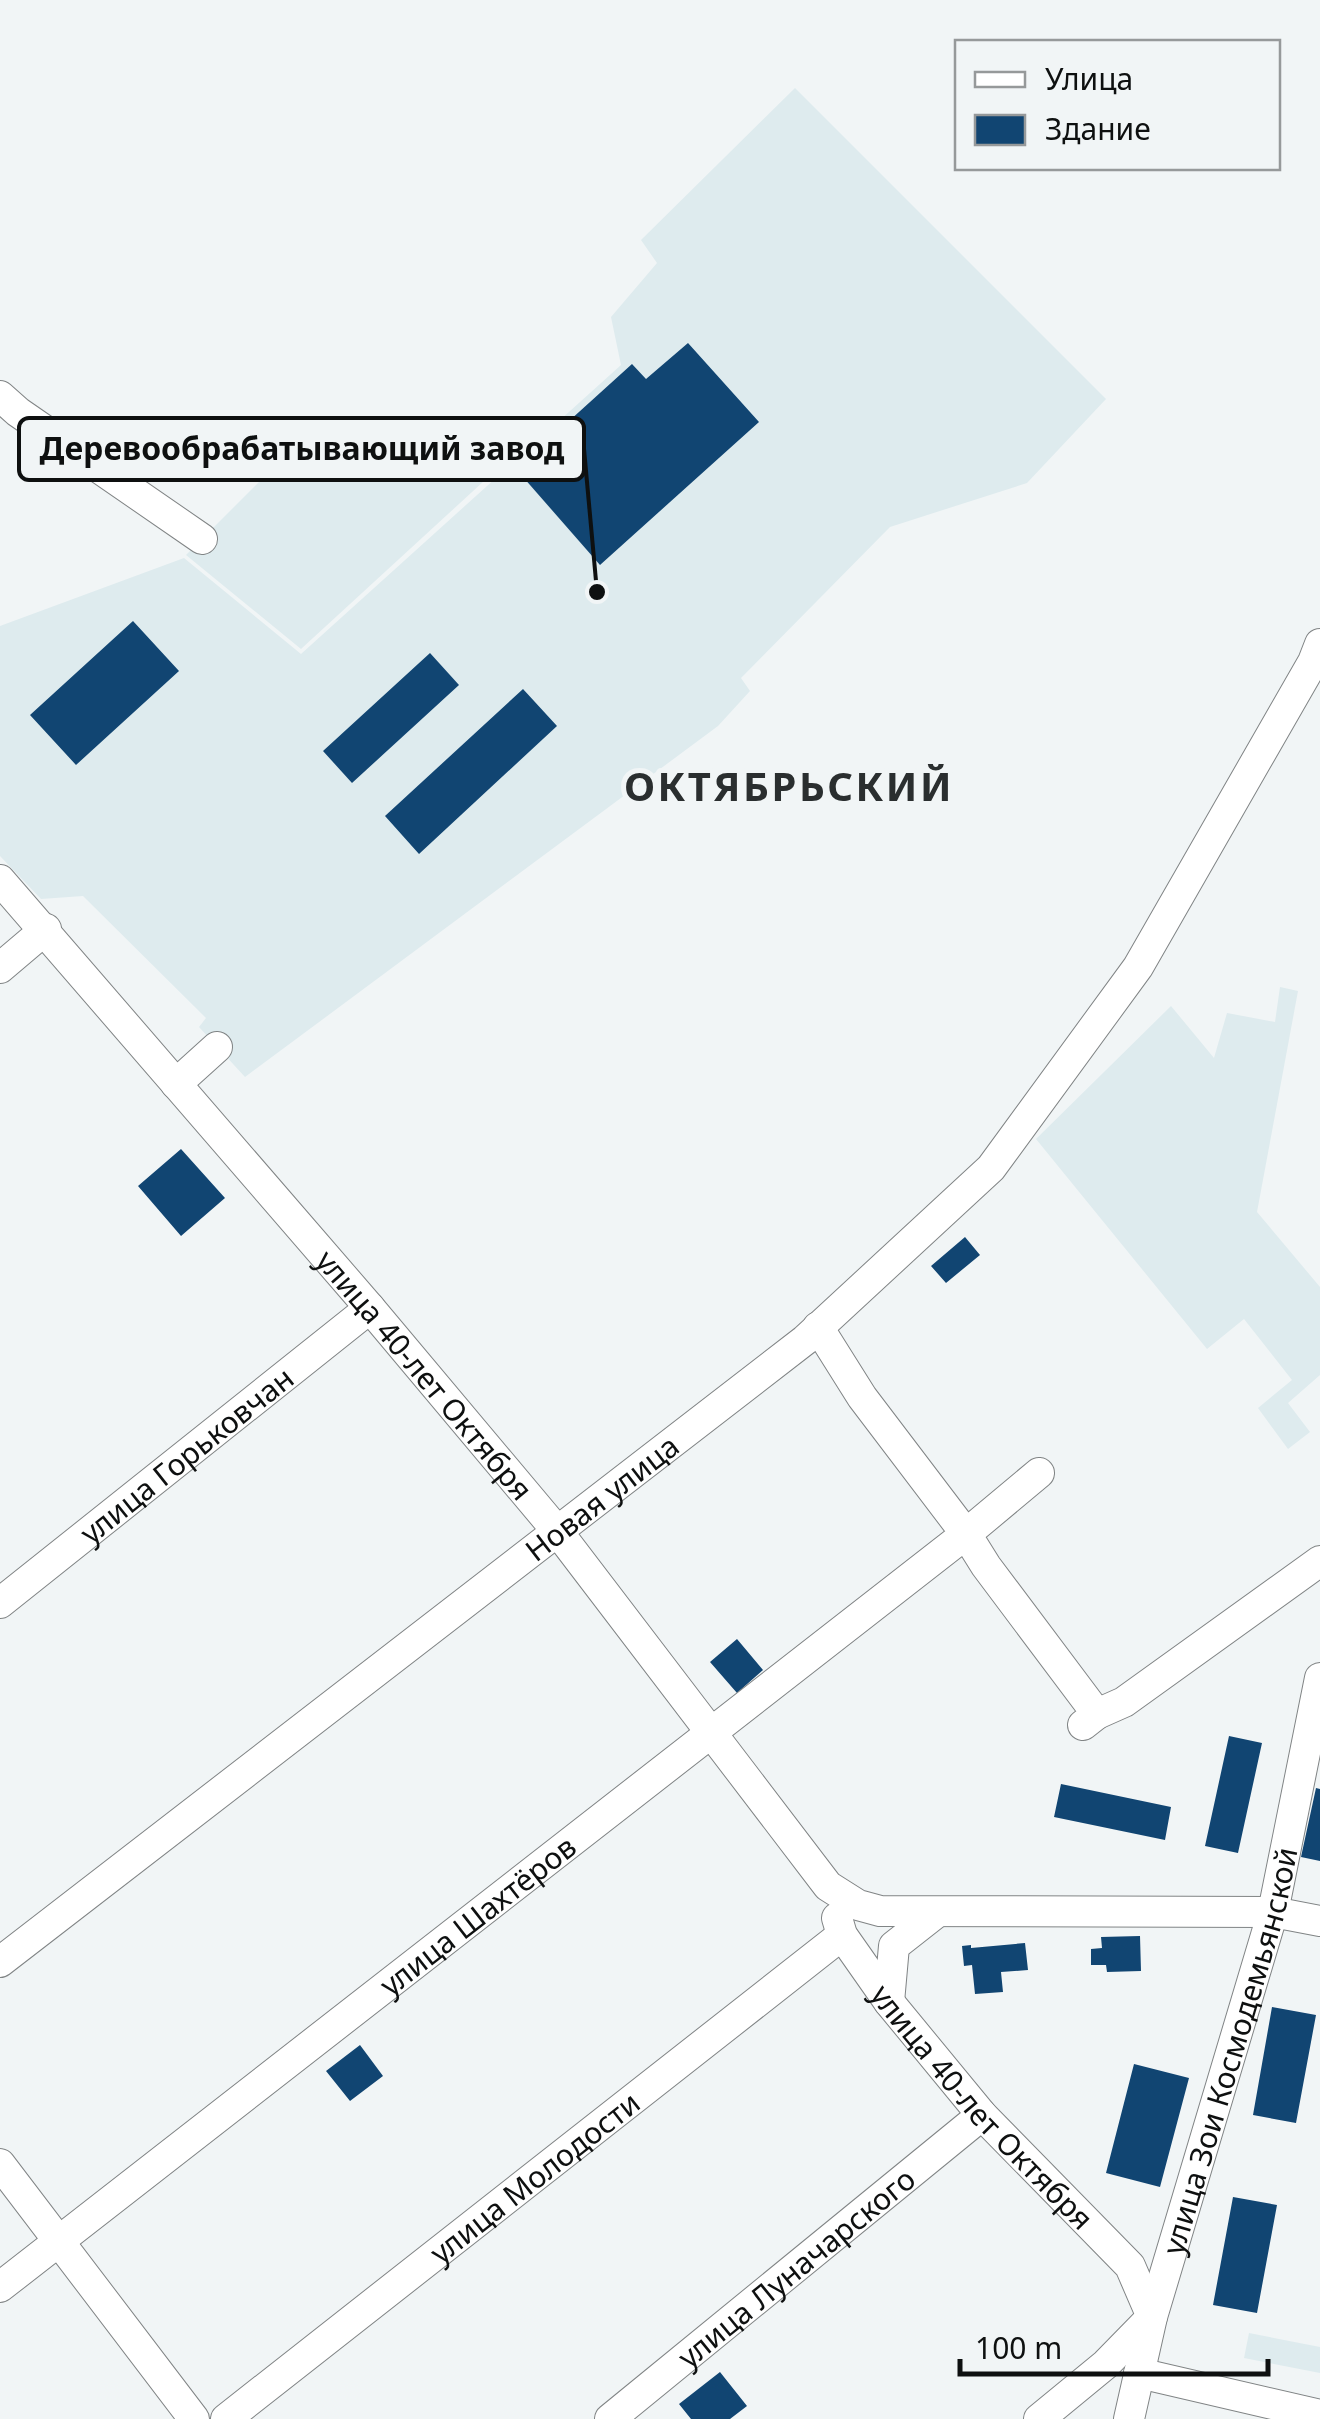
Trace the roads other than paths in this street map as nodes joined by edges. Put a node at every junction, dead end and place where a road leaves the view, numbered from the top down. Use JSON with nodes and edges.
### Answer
{"nodes":[{"id":1,"x":0,"y":396,"type":"edge"},
{"id":2,"x":202,"y":539,"type":"dead end"},
{"id":3,"x":1320,"y":644,"type":"edge"},
{"id":4,"x":0,"y":880,"type":"edge"},
{"id":5,"x":46,"y":929,"type":"junction"},
{"id":6,"x":0,"y":968,"type":"edge"},
{"id":7,"x":217,"y":1047,"type":"dead end"},
{"id":8,"x":176,"y":1084,"type":"junction"},
{"id":9,"x":370,"y":1308,"type":"junction"},
{"id":10,"x":818,"y":1327,"type":"junction"},
{"id":11,"x":1039,"y":1473,"type":"dead end"},
{"id":12,"x":558,"y":1532,"type":"junction"},
{"id":13,"x":960,"y":1539,"type":"junction"},
{"id":14,"x":1320,"y":1560,"type":"edge"},
{"id":15,"x":0,"y":1603,"type":"edge"},
{"id":16,"x":1320,"y":1678,"type":"edge"},
{"id":17,"x":710,"y":1734,"type":"junction"},
{"id":18,"x":828,"y":1886,"type":"junction"},
{"id":19,"x":936,"y":1912,"type":"junction"},
{"id":20,"x":1273,"y":1912,"type":"junction"},
{"id":21,"x":1320,"y":1921,"type":"edge"},
{"id":22,"x":842,"y":1935,"type":"junction"},
{"id":23,"x":0,"y":1962,"type":"edge"},
{"id":24,"x":889,"y":2002,"type":"junction"},
{"id":25,"x":982,"y":2114,"type":"junction"},
{"id":26,"x":0,"y":2164,"type":"edge"},
{"id":27,"x":59,"y":2240,"type":"junction"},
{"id":28,"x":0,"y":2287,"type":"edge"},
{"id":29,"x":1152,"y":2317,"type":"junction"},
{"id":30,"x":1139,"y":2373,"type":"junction"},
{"id":31,"x":1320,"y":2415,"type":"edge"},
{"id":32,"x":194,"y":2419,"type":"edge"},
{"id":33,"x":226,"y":2419,"type":"edge"},
{"id":34,"x":610,"y":2419,"type":"edge"},
{"id":35,"x":1039,"y":2419,"type":"edge"},
{"id":36,"x":1129,"y":2419,"type":"edge"}],
"edges":[{"from":1,"to":2,"type":"street"},
{"from":3,"to":10,"type":"street","name":"Новая улица"},
{"from":4,"to":5,"type":"street","name":"улица 40-лет Октября"},
{"from":5,"to":6,"type":"street"},
{"from":5,"to":8,"type":"street","name":"улица 40-лет Октября"},
{"from":7,"to":8,"type":"street"},
{"from":8,"to":9,"type":"street","name":"улица 40-лет Октября"},
{"from":9,"to":12,"type":"street","name":"улица 40-лет Октября"},
{"from":9,"to":15,"type":"street","name":"улица Горьковчан"},
{"from":10,"to":12,"type":"street","name":"Новая улица"},
{"from":10,"to":13,"type":"street"},
{"from":11,"to":13,"type":"street","name":"улица Шахтёров"},
{"from":12,"to":17,"type":"street","name":"улица 40-лет Октября"},
{"from":12,"to":23,"type":"street","name":"Новая улица"},
{"from":13,"to":14,"type":"street"},
{"from":13,"to":17,"type":"street","name":"улица Шахтёров"},
{"from":16,"to":20,"type":"street","name":"улица Зои Космодемьянской"},
{"from":17,"to":18,"type":"street","name":"улица 40-лет Октября"},
{"from":17,"to":27,"type":"street","name":"улица Шахтёров"},
{"from":18,"to":19,"type":"street","name":"улица 40-лет Октября"},
{"from":18,"to":22,"type":"street","name":"улица 40-лет Октября"},
{"from":19,"to":20,"type":"street","name":"улица 40-лет Октября"},
{"from":19,"to":24,"type":"street"},
{"from":20,"to":21,"type":"street","name":"улица 40-лет Октября"},
{"from":20,"to":29,"type":"street","name":"улица Зои Космодемьянской"},
{"from":22,"to":24,"type":"street","name":"улица 40-лет Октября"},
{"from":22,"to":33,"type":"street","name":"улица Молодости"},
{"from":24,"to":25,"type":"street","name":"улица 40-лет Октября"},
{"from":25,"to":29,"type":"street","name":"улица 40-лет Октября"},
{"from":25,"to":34,"type":"street","name":"улица Луначарского"},
{"from":26,"to":27,"type":"street"},
{"from":27,"to":28,"type":"street","name":"улица Шахтёров"},
{"from":27,"to":32,"type":"street"},
{"from":29,"to":30,"type":"street","name":"улица Зои Космодемьянской"},
{"from":29,"to":35,"type":"street"},
{"from":30,"to":31,"type":"street"},
{"from":30,"to":36,"type":"street","name":"улица Зои Космодемьянской"}]}
